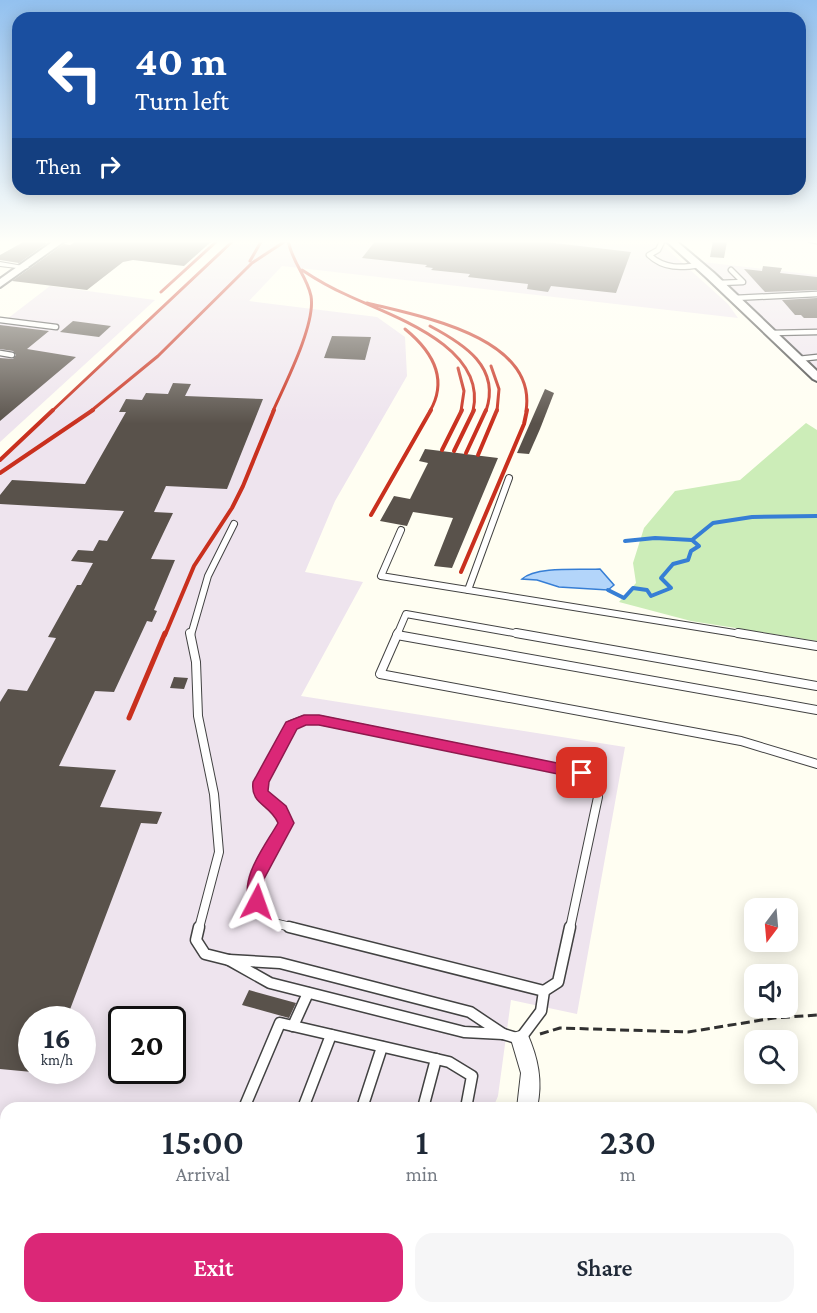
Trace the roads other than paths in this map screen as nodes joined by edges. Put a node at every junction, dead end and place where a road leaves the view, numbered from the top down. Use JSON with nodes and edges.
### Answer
{"nodes":[{"id":1,"x":737,"y":301,"type":"edge"},
{"id":2,"x":0,"y":320,"type":"edge"},
{"id":3,"x":56,"y":327,"type":"dead end"},
{"id":4,"x":817,"y":332,"type":"edge"},
{"id":5,"x":771,"y":333,"type":"junction"},
{"id":6,"x":0,"y":353,"type":"edge"},
{"id":7,"x":12,"y":355,"type":"dead end"},
{"id":8,"x":817,"y":357,"type":"edge"},
{"id":9,"x":798,"y":359,"type":"junction"},
{"id":10,"x":817,"y":377,"type":"edge"},
{"id":11,"x":509,"y":478,"type":"dead end"},
{"id":12,"x":234,"y":524,"type":"dead end"},
{"id":13,"x":401,"y":530,"type":"dead end"},
{"id":14,"x":468,"y":590,"type":"junction"},
{"id":15,"x":397,"y":635,"type":"junction"},
{"id":16,"x":817,"y":646,"type":"edge"},
{"id":17,"x":817,"y":686,"type":"edge"},
{"id":18,"x":817,"y":710,"type":"edge"},
{"id":19,"x":817,"y":764,"type":"edge"},
{"id":20,"x":229,"y":960,"type":"junction"},
{"id":21,"x":544,"y":991,"type":"junction"},
{"id":22,"x":308,"y":993,"type":"junction"},
{"id":23,"x":293,"y":1026,"type":"junction"},
{"id":24,"x":331,"y":1035,"type":"junction"},
{"id":25,"x":511,"y":1036,"type":"junction"},
{"id":26,"x":382,"y":1047,"type":"junction"},
{"id":27,"x":436,"y":1059,"type":"junction"},
{"id":28,"x":247,"y":1102,"type":"edge"},
{"id":29,"x":305,"y":1102,"type":"edge"},
{"id":30,"x":364,"y":1102,"type":"edge"},
{"id":31,"x":425,"y":1102,"type":"edge"},
{"id":32,"x":466,"y":1102,"type":"edge"},
{"id":33,"x":529,"y":1102,"type":"edge"}],
"edges":[{"from":1,"to":5,"type":"street"},
{"from":2,"to":3,"type":"lane"},
{"from":4,"to":5,"type":"lane"},
{"from":5,"to":9,"type":"street"},
{"from":6,"to":7,"type":"lane"},
{"from":8,"to":9,"type":"lane"},
{"from":9,"to":10,"type":"street"},
{"from":11,"to":14,"type":"lane"},
{"from":12,"to":20,"type":"lane"},
{"from":13,"to":14,"type":"lane"},
{"from":14,"to":16,"type":"lane"},
{"from":15,"to":17,"type":"lane"},
{"from":15,"to":18,"type":"lane"},
{"from":15,"to":19,"type":"lane"},
{"from":20,"to":22,"type":"lane"},
{"from":20,"to":25,"type":"lane"},
{"from":21,"to":21,"type":"lane"},
{"from":21,"to":25,"type":"lane"},
{"from":22,"to":23,"type":"lane"},
{"from":22,"to":25,"type":"lane"},
{"from":23,"to":24,"type":"lane"},
{"from":23,"to":28,"type":"lane"},
{"from":24,"to":26,"type":"lane"},
{"from":24,"to":29,"type":"lane"},
{"from":25,"to":33,"type":"street"},
{"from":26,"to":27,"type":"lane"},
{"from":26,"to":30,"type":"lane"},
{"from":27,"to":31,"type":"lane"},
{"from":27,"to":32,"type":"lane"}]}
